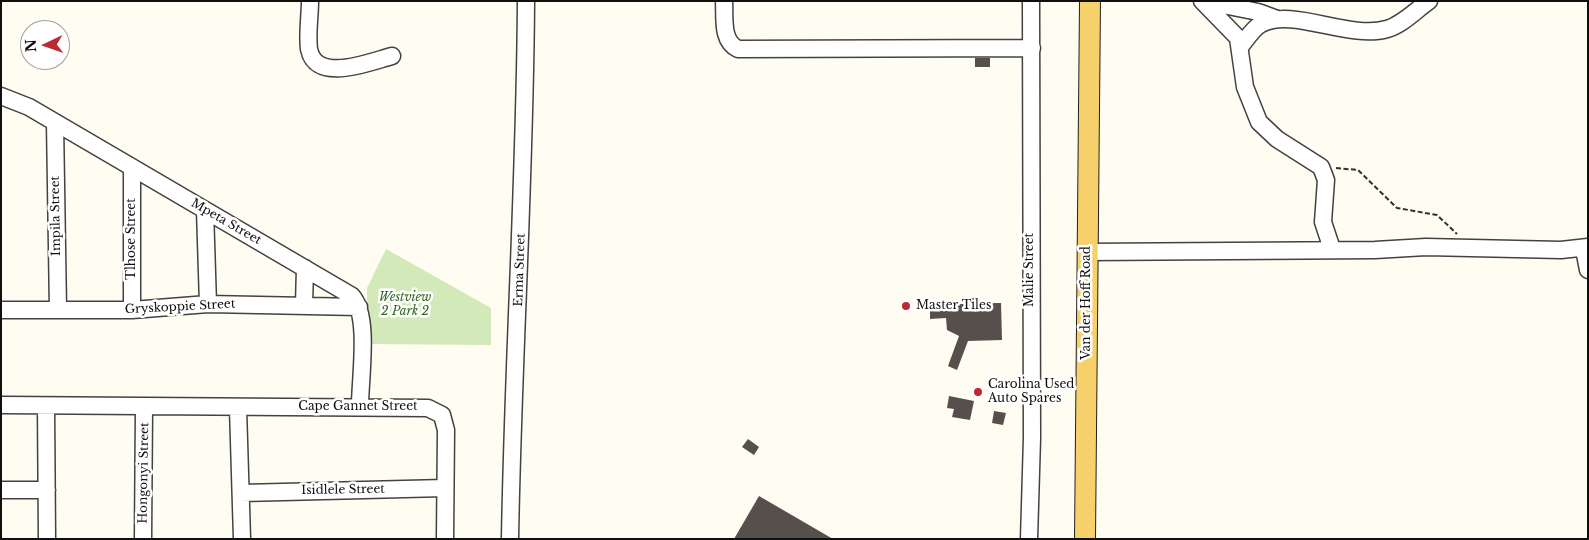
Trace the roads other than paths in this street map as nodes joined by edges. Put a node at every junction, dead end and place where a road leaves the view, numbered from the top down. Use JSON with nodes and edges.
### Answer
{"nodes":[{"id":1,"x":310,"y":1,"type":"edge"},
{"id":2,"x":526,"y":1,"type":"edge"},
{"id":3,"x":724,"y":1,"type":"edge"},
{"id":4,"x":1031,"y":1,"type":"edge"},
{"id":5,"x":1090,"y":1,"type":"edge"},
{"id":6,"x":1102,"y":1,"type":"edge"},
{"id":7,"x":1203,"y":1,"type":"edge"},
{"id":8,"x":1429,"y":1,"type":"edge"},
{"id":9,"x":1277,"y":19,"type":"junction"},
{"id":10,"x":1240,"y":47,"type":"junction"},
{"id":11,"x":1032,"y":48,"type":"junction"},
{"id":12,"x":392,"y":56,"type":"dead end"},
{"id":13,"x":1088,"y":68,"type":"junction"},
{"id":14,"x":1,"y":96,"type":"edge"},
{"id":15,"x":55,"y":123,"type":"junction"},
{"id":16,"x":132,"y":167,"type":"junction"},
{"id":17,"x":205,"y":210,"type":"junction"},
{"id":18,"x":1586,"y":248,"type":"edge"},
{"id":19,"x":1332,"y":249,"type":"junction"},
{"id":20,"x":1087,"y":252,"type":"junction"},
{"id":21,"x":305,"y":268,"type":"junction"},
{"id":22,"x":1588,"y":270,"type":"edge"},
{"id":23,"x":208,"y":304,"type":"junction"},
{"id":24,"x":304,"y":306,"type":"junction"},
{"id":25,"x":359,"y":307,"type":"junction"},
{"id":26,"x":1,"y":310,"type":"edge"},
{"id":27,"x":58,"y":310,"type":"junction"},
{"id":28,"x":132,"y":310,"type":"junction"},
{"id":29,"x":1,"y":405,"type":"edge"},
{"id":30,"x":46,"y":406,"type":"junction"},
{"id":31,"x":360,"y":406,"type":"junction"},
{"id":32,"x":144,"y":407,"type":"junction"},
{"id":33,"x":238,"y":408,"type":"junction"},
{"id":34,"x":445,"y":488,"type":"junction"},
{"id":35,"x":1,"y":490,"type":"edge"},
{"id":36,"x":46,"y":490,"type":"junction"},
{"id":37,"x":242,"y":493,"type":"junction"},
{"id":38,"x":47,"y":539,"type":"edge"},
{"id":39,"x":143,"y":539,"type":"edge"},
{"id":40,"x":242,"y":539,"type":"edge"},
{"id":41,"x":445,"y":539,"type":"edge"},
{"id":42,"x":510,"y":539,"type":"edge"},
{"id":43,"x":1028,"y":539,"type":"edge"},
{"id":44,"x":1085,"y":539,"type":"edge"}],
"edges":[{"from":1,"to":12,"type":"street"},
{"from":2,"to":42,"type":"street","name":"Erma Street"},
{"from":3,"to":11,"type":"street"},
{"from":4,"to":11,"type":"street","name":"Malie Street"},
{"from":5,"to":13,"type":"main road","name":"Van der Hoff Road"},
{"from":6,"to":13,"type":"main road","name":"Van der Hoff Road"},
{"from":7,"to":9,"type":"street"},
{"from":7,"to":10,"type":"street"},
{"from":8,"to":9,"type":"street"},
{"from":9,"to":10,"type":"street"},
{"from":10,"to":19,"type":"street"},
{"from":11,"to":43,"type":"street","name":"Malie Street"},
{"from":13,"to":20,"type":"main road","name":"Van der Hoff Road"},
{"from":14,"to":15,"type":"street","name":"Mpeta Street"},
{"from":15,"to":16,"type":"street","name":"Mpeta Street"},
{"from":15,"to":27,"type":"street","name":"Impila Street"},
{"from":16,"to":17,"type":"street","name":"Mpeta Street"},
{"from":16,"to":28,"type":"street","name":"Tlhose Street"},
{"from":17,"to":21,"type":"street","name":"Mpeta Street"},
{"from":17,"to":23,"type":"street"},
{"from":18,"to":19,"type":"street"},
{"from":18,"to":22,"type":"street"},
{"from":19,"to":20,"type":"street"},
{"from":20,"to":44,"type":"main road","name":"Van der Hoff Road"},
{"from":21,"to":24,"type":"street"},
{"from":21,"to":25,"type":"street","name":"Mpeta Street"},
{"from":23,"to":24,"type":"street","name":"Gryskoppie Street"},
{"from":23,"to":28,"type":"street","name":"Gryskoppie Street"},
{"from":24,"to":25,"type":"street","name":"Gryskoppie Street"},
{"from":25,"to":31,"type":"street"},
{"from":26,"to":27,"type":"street","name":"Gryskoppie Street"},
{"from":27,"to":28,"type":"street","name":"Gryskoppie Street"},
{"from":29,"to":30,"type":"street","name":"Cape Gannet Street"},
{"from":30,"to":32,"type":"street","name":"Cape Gannet Street"},
{"from":30,"to":36,"type":"street"},
{"from":31,"to":33,"type":"street","name":"Cape Gannet Street"},
{"from":31,"to":34,"type":"street","name":"Cape Gannet Street"},
{"from":32,"to":33,"type":"street","name":"Cape Gannet Street"},
{"from":32,"to":39,"type":"street","name":"Hongonyi Street"},
{"from":33,"to":37,"type":"street"},
{"from":34,"to":37,"type":"street","name":"Isidlele Street"},
{"from":34,"to":41,"type":"street","name":"Cape Gannet Street"},
{"from":35,"to":36,"type":"street"},
{"from":36,"to":38,"type":"street"},
{"from":37,"to":40,"type":"street"}]}
